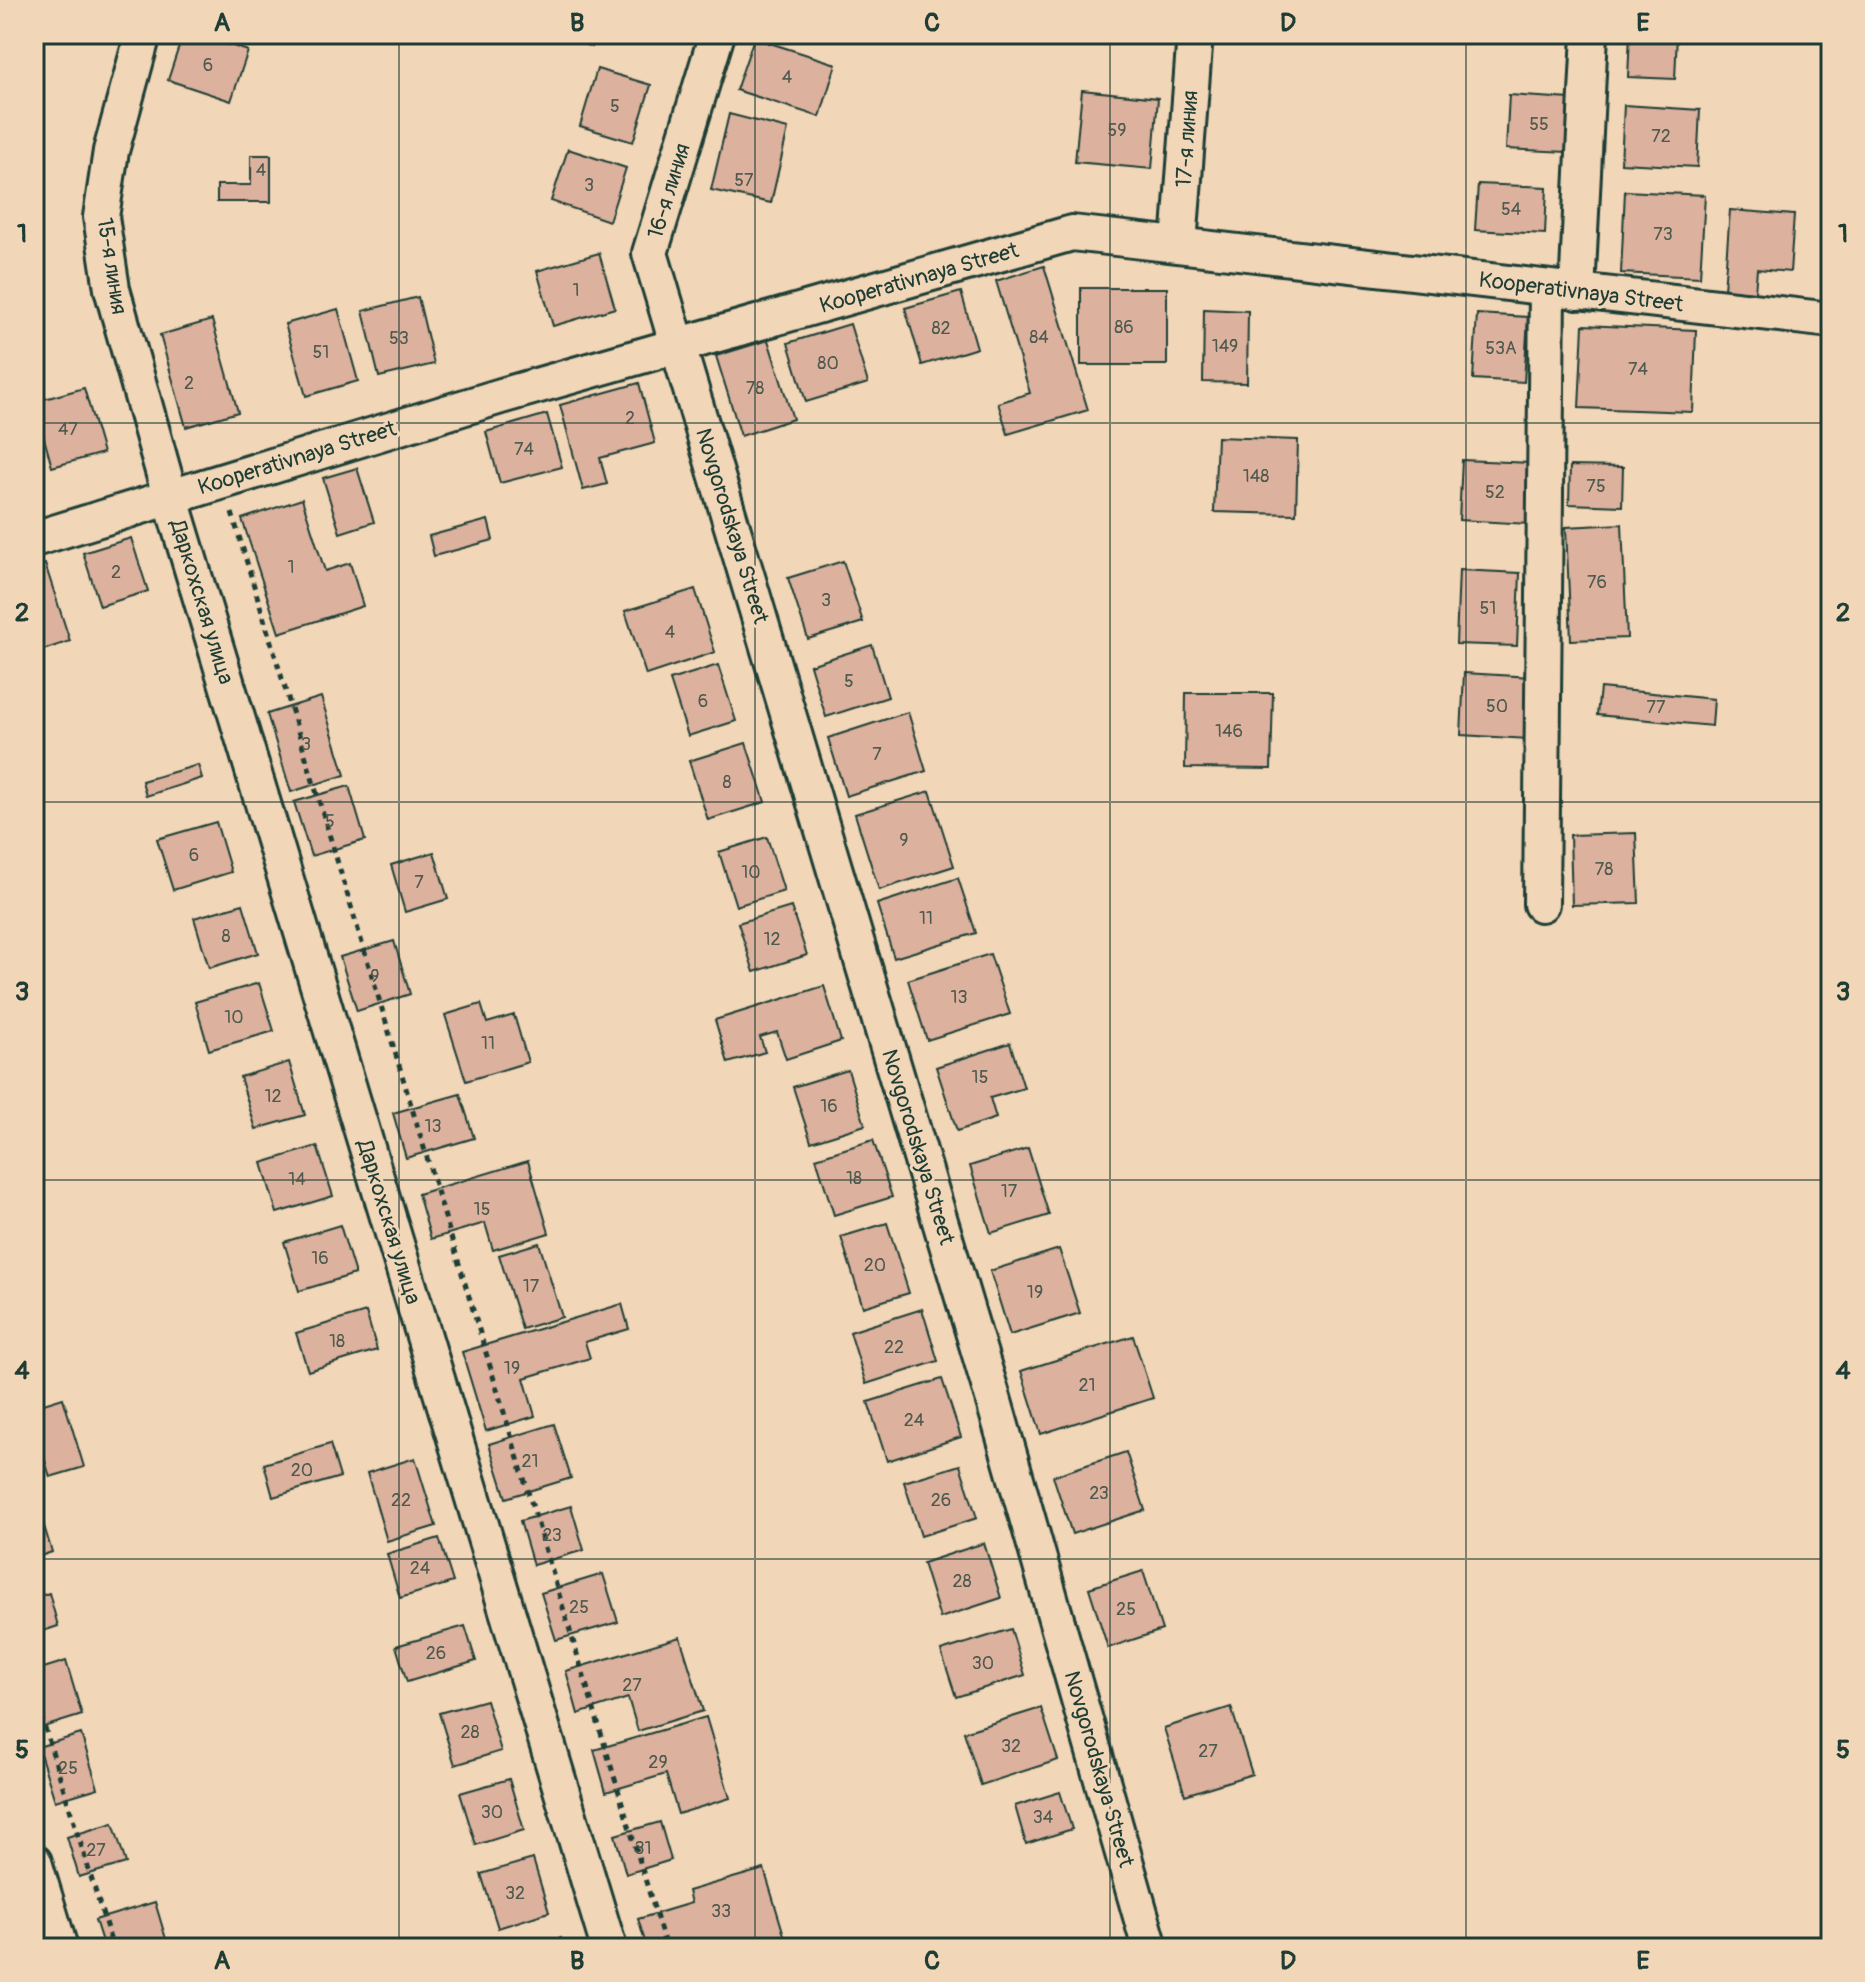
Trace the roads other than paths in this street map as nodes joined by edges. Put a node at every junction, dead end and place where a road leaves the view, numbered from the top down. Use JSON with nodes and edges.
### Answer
{"nodes":[{"id":1,"x":143,"y":34,"type":"edge"},
{"id":2,"x":717,"y":34,"type":"edge"},
{"id":3,"x":1195,"y":34,"type":"edge"},
{"id":4,"x":1590,"y":34,"type":"edge"},
{"id":5,"x":1179,"y":244,"type":"junction"},
{"id":6,"x":1562,"y":290,"type":"junction"},
{"id":7,"x":1831,"y":320,"type":"edge"},
{"id":8,"x":679,"y":348,"type":"junction"},
{"id":9,"x":170,"y":496,"type":"junction"},
{"id":10,"x":34,"y":539,"type":"edge"},
{"id":11,"x":1541,"y":904,"type":"dead end"},
{"id":12,"x":34,"y":1862,"type":"edge"},
{"id":13,"x":60,"y":1948,"type":"edge"},
{"id":14,"x":609,"y":1948,"type":"edge"},
{"id":15,"x":1150,"y":1948,"type":"edge"}],
"edges":[{"from":1,"to":9,"type":"street","name":"15-я линия"},
{"from":2,"to":8,"type":"street","name":"16-я линия"},
{"from":3,"to":5,"type":"street","name":"17-я линия"},
{"from":4,"to":6,"type":"street"},
{"from":5,"to":6,"type":"street","name":"Kooperativnaya Street"},
{"from":5,"to":8,"type":"street","name":"Kooperativnaya Street"},
{"from":6,"to":7,"type":"street","name":"Kooperativnaya Street"},
{"from":6,"to":11,"type":"street"},
{"from":8,"to":9,"type":"street","name":"Kooperativnaya Street"},
{"from":8,"to":15,"type":"street","name":"Novgorodskaya Street"},
{"from":9,"to":10,"type":"street","name":"Kooperativnaya Street"},
{"from":9,"to":14,"type":"street","name":"Даркохская улица"},
{"from":12,"to":13,"type":"street"}]}
